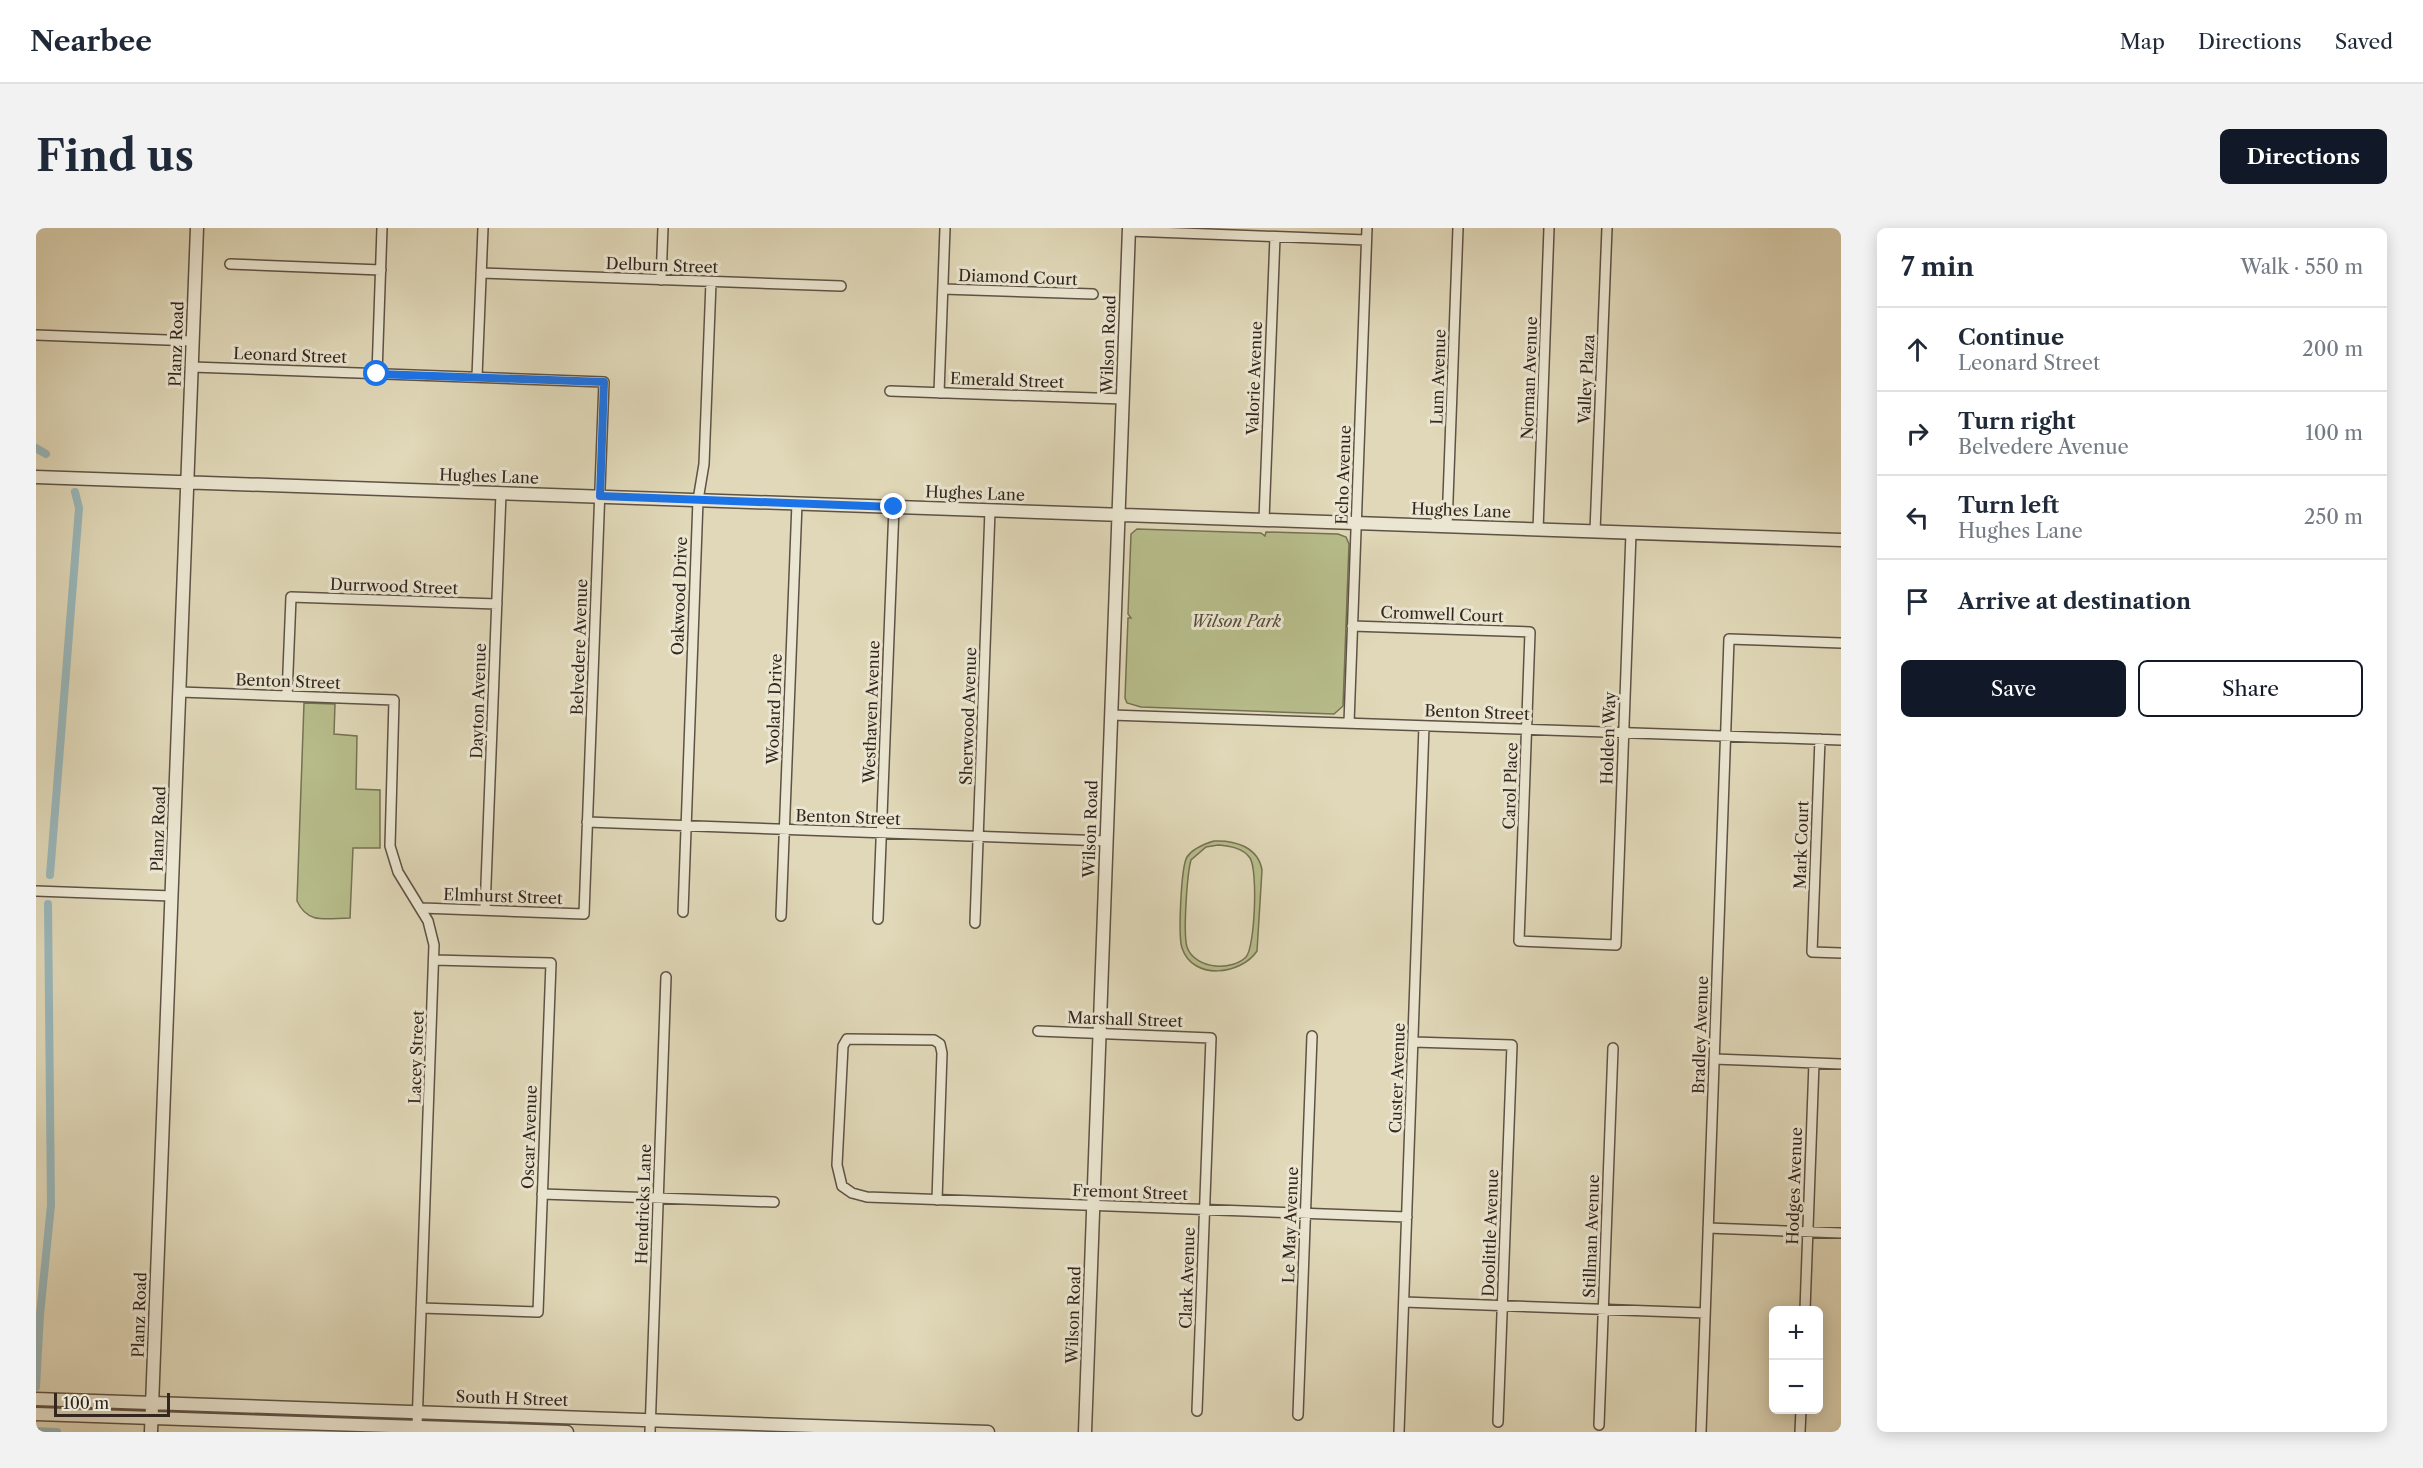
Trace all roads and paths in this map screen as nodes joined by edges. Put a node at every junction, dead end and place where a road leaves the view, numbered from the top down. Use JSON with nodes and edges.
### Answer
{"nodes":[{"id":1,"x":197,"y":228,"type":"edge"},
{"id":2,"x":382,"y":228,"type":"edge"},
{"id":3,"x":483,"y":228,"type":"edge"},
{"id":4,"x":663,"y":228,"type":"edge"},
{"id":5,"x":945,"y":228,"type":"edge"},
{"id":6,"x":1367,"y":228,"type":"edge"},
{"id":7,"x":1458,"y":228,"type":"edge"},
{"id":8,"x":1549,"y":228,"type":"edge"},
{"id":9,"x":1607,"y":228,"type":"edge"},
{"id":10,"x":1129,"y":230,"type":"edge"},
{"id":11,"x":1275,"y":237,"type":"junction"},
{"id":12,"x":1366,"y":240,"type":"junction"},
{"id":13,"x":230,"y":264,"type":"dead end"},
{"id":14,"x":381,"y":270,"type":"junction"},
{"id":15,"x":481,"y":273,"type":"junction"},
{"id":16,"x":661,"y":280,"type":"junction"},
{"id":17,"x":711,"y":282,"type":"junction"},
{"id":18,"x":841,"y":286,"type":"dead end"},
{"id":19,"x":943,"y":289,"type":"junction"},
{"id":20,"x":1093,"y":294,"type":"dead end"},
{"id":21,"x":36,"y":335,"type":"edge"},
{"id":22,"x":193,"y":341,"type":"junction"},
{"id":23,"x":192,"y":367,"type":"junction"},
{"id":24,"x":377,"y":374,"type":"junction"},
{"id":25,"x":477,"y":377,"type":"junction"},
{"id":26,"x":604,"y":382,"type":"joint"},
{"id":27,"x":890,"y":391,"type":"dead end"},
{"id":28,"x":939,"y":393,"type":"junction"},
{"id":29,"x":1123,"y":399,"type":"junction"},
{"id":30,"x":36,"y":477,"type":"edge"},
{"id":31,"x":188,"y":482,"type":"junction"},
{"id":32,"x":501,"y":493,"type":"junction"},
{"id":33,"x":600,"y":496,"type":"junction"},
{"id":34,"x":698,"y":500,"type":"junction"},
{"id":35,"x":797,"y":503,"type":"junction"},
{"id":36,"x":894,"y":507,"type":"junction"},
{"id":37,"x":990,"y":510,"type":"junction"},
{"id":38,"x":1119,"y":515,"type":"junction"},
{"id":39,"x":1264,"y":520,"type":"junction"},
{"id":40,"x":1356,"y":523,"type":"junction"},
{"id":41,"x":1447,"y":526,"type":"junction"},
{"id":42,"x":1538,"y":530,"type":"junction"},
{"id":43,"x":1595,"y":531,"type":"junction"},
{"id":44,"x":1631,"y":533,"type":"junction"},
{"id":45,"x":1841,"y":540,"type":"edge"},
{"id":46,"x":497,"y":604,"type":"junction"},
{"id":47,"x":1352,"y":626,"type":"junction"},
{"id":48,"x":1530,"y":632,"type":"joint"},
{"id":49,"x":1841,"y":643,"type":"edge"},
{"id":50,"x":180,"y":692,"type":"junction"},
{"id":51,"x":287,"y":696,"type":"junction"},
{"id":52,"x":394,"y":700,"type":"joint"},
{"id":53,"x":1111,"y":715,"type":"junction"},
{"id":54,"x":1349,"y":723,"type":"junction"},
{"id":55,"x":1425,"y":726,"type":"junction"},
{"id":56,"x":1527,"y":729,"type":"junction"},
{"id":57,"x":1624,"y":733,"type":"junction"},
{"id":58,"x":1726,"y":736,"type":"junction"},
{"id":59,"x":1820,"y":740,"type":"junction"},
{"id":60,"x":1841,"y":740,"type":"edge"},
{"id":61,"x":588,"y":822,"type":"junction"},
{"id":62,"x":686,"y":826,"type":"junction"},
{"id":63,"x":785,"y":829,"type":"junction"},
{"id":64,"x":881,"y":833,"type":"junction"},
{"id":65,"x":978,"y":836,"type":"junction"},
{"id":66,"x":1107,"y":841,"type":"junction"},
{"id":67,"x":36,"y":891,"type":"edge"},
{"id":68,"x":172,"y":896,"type":"junction"},
{"id":69,"x":422,"y":908,"type":"junction"},
{"id":70,"x":485,"y":910,"type":"junction"},
{"id":71,"x":683,"y":912,"type":"dead end"},
{"id":72,"x":584,"y":914,"type":"joint"},
{"id":73,"x":781,"y":916,"type":"dead end"},
{"id":74,"x":878,"y":919,"type":"dead end"},
{"id":75,"x":975,"y":923,"type":"dead end"},
{"id":76,"x":1616,"y":945,"type":"joint"},
{"id":77,"x":1841,"y":953,"type":"edge"},
{"id":78,"x":434,"y":960,"type":"junction"},
{"id":79,"x":666,"y":976,"type":"dead end"},
{"id":80,"x":1038,"y":1031,"type":"dead end"},
{"id":81,"x":1099,"y":1032,"type":"junction"},
{"id":82,"x":1312,"y":1036,"type":"dead end"},
{"id":83,"x":1211,"y":1038,"type":"joint"},
{"id":84,"x":1413,"y":1042,"type":"junction"},
{"id":85,"x":1613,"y":1048,"type":"dead end"},
{"id":86,"x":1714,"y":1059,"type":"junction"},
{"id":87,"x":1814,"y":1063,"type":"junction"},
{"id":88,"x":1841,"y":1064,"type":"edge"},
{"id":89,"x":542,"y":1194,"type":"junction"},
{"id":90,"x":658,"y":1198,"type":"junction"},
{"id":91,"x":937,"y":1200,"type":"junction"},
{"id":92,"x":774,"y":1202,"type":"dead end"},
{"id":93,"x":1093,"y":1206,"type":"junction"},
{"id":94,"x":1204,"y":1210,"type":"junction"},
{"id":95,"x":1305,"y":1214,"type":"junction"},
{"id":96,"x":1407,"y":1217,"type":"junction"},
{"id":97,"x":1708,"y":1228,"type":"junction"},
{"id":98,"x":1808,"y":1232,"type":"junction"},
{"id":99,"x":1841,"y":1233,"type":"edge"},
{"id":100,"x":1404,"y":1302,"type":"junction"},
{"id":101,"x":1502,"y":1306,"type":"junction"},
{"id":102,"x":1805,"y":1306,"type":"edge"},
{"id":103,"x":421,"y":1308,"type":"junction"},
{"id":104,"x":1604,"y":1309,"type":"junction"},
{"id":105,"x":1705,"y":1313,"type":"junction"},
{"id":106,"x":36,"y":1399,"type":"edge"},
{"id":107,"x":152,"y":1402,"type":"junction"},
{"id":108,"x":418,"y":1411,"type":"junction"},
{"id":109,"x":1197,"y":1411,"type":"dead end"},
{"id":110,"x":36,"y":1414,"type":"edge"},
{"id":111,"x":1801,"y":1414,"type":"edge"},
{"id":112,"x":1298,"y":1415,"type":"dead end"},
{"id":113,"x":151,"y":1418,"type":"junction"},
{"id":114,"x":1498,"y":1422,"type":"dead end"},
{"id":115,"x":1599,"y":1425,"type":"dead end"},
{"id":116,"x":417,"y":1426,"type":"junction"},
{"id":117,"x":650,"y":1426,"type":"edge"},
{"id":118,"x":151,"y":1431,"type":"edge"},
{"id":119,"x":567,"y":1432,"type":"edge"},
{"id":120,"x":988,"y":1432,"type":"edge"},
{"id":121,"x":1085,"y":1432,"type":"edge"},
{"id":122,"x":1399,"y":1432,"type":"edge"},
{"id":123,"x":1701,"y":1432,"type":"edge"},
{"id":124,"x":1800,"y":1432,"type":"edge"}],
"edges":[{"from":1,"to":22,"type":"street","name":"Planz Road"},
{"from":2,"to":14,"type":"street"},
{"from":3,"to":15,"type":"street"},
{"from":4,"to":16,"type":"street"},
{"from":5,"to":19,"type":"street"},
{"from":6,"to":12,"type":"street","name":"Echo Avenue"},
{"from":7,"to":41,"type":"street","name":"Lum Avenue"},
{"from":8,"to":42,"type":"street","name":"Norman Avenue"},
{"from":9,"to":43,"type":"street","name":"Valley Plaza"},
{"from":10,"to":11,"type":"street"},
{"from":10,"to":29,"type":"street","name":"Wilson Road"},
{"from":11,"to":12,"type":"street"},
{"from":11,"to":39,"type":"street","name":"Valorie Avenue"},
{"from":12,"to":40,"type":"street","name":"Echo Avenue"},
{"from":13,"to":14,"type":"street"},
{"from":14,"to":24,"type":"street"},
{"from":15,"to":16,"type":"street","name":"Delburn Street"},
{"from":15,"to":25,"type":"street"},
{"from":16,"to":17,"type":"street","name":"Delburn Street"},
{"from":17,"to":18,"type":"street","name":"Delburn Street"},
{"from":17,"to":34,"type":"street","name":"Oakwood Drive"},
{"from":19,"to":20,"type":"street","name":"Diamond Court"},
{"from":19,"to":28,"type":"street"},
{"from":21,"to":22,"type":"street"},
{"from":22,"to":23,"type":"street","name":"Planz Road"},
{"from":23,"to":24,"type":"street","name":"Leonard Street"},
{"from":23,"to":31,"type":"street","name":"Planz Road"},
{"from":24,"to":25,"type":"street","name":"Leonard Street"},
{"from":25,"to":26,"type":"street","name":"Leonard Street"},
{"from":26,"to":33,"type":"street","name":"Belvedere Avenue"},
{"from":27,"to":28,"type":"street","name":"Emerald Street"},
{"from":28,"to":29,"type":"street","name":"Emerald Street"},
{"from":29,"to":38,"type":"street","name":"Wilson Road"},
{"from":30,"to":31,"type":"street","name":"Hughes Lane"},
{"from":31,"to":32,"type":"street","name":"Hughes Lane"},
{"from":31,"to":50,"type":"street","name":"Planz Road"},
{"from":32,"to":33,"type":"street","name":"Hughes Lane"},
{"from":32,"to":46,"type":"street","name":"Dayton Avenue"},
{"from":33,"to":34,"type":"street","name":"Hughes Lane"},
{"from":33,"to":61,"type":"street","name":"Belvedere Avenue"},
{"from":34,"to":35,"type":"street","name":"Hughes Lane"},
{"from":34,"to":62,"type":"street","name":"Oakwood Drive"},
{"from":35,"to":36,"type":"street","name":"Hughes Lane"},
{"from":35,"to":63,"type":"street","name":"Woolard Drive"},
{"from":36,"to":37,"type":"street","name":"Hughes Lane"},
{"from":36,"to":64,"type":"street","name":"Westhaven Avenue"},
{"from":37,"to":38,"type":"street","name":"Hughes Lane"},
{"from":37,"to":65,"type":"street","name":"Sherwood Avenue"},
{"from":38,"to":39,"type":"street","name":"Hughes Lane"},
{"from":38,"to":53,"type":"street","name":"Wilson Road"},
{"from":39,"to":40,"type":"street","name":"Hughes Lane"},
{"from":40,"to":41,"type":"street","name":"Hughes Lane"},
{"from":40,"to":47,"type":"street","name":"Echo Avenue"},
{"from":41,"to":42,"type":"street","name":"Hughes Lane"},
{"from":42,"to":43,"type":"street","name":"Hughes Lane"},
{"from":43,"to":44,"type":"street","name":"Hughes Lane"},
{"from":44,"to":45,"type":"street","name":"Hughes Lane"},
{"from":44,"to":57,"type":"street","name":"Holden Way"},
{"from":46,"to":51,"type":"street","name":"Durrwood Street"},
{"from":46,"to":70,"type":"street","name":"Dayton Avenue"},
{"from":47,"to":48,"type":"street","name":"Cromwell Court"},
{"from":47,"to":54,"type":"street","name":"Echo Avenue"},
{"from":48,"to":56,"type":"street","name":"Carol Place"},
{"from":49,"to":58,"type":"street","name":"Bradley Avenue"},
{"from":50,"to":51,"type":"street","name":"Benton Street"},
{"from":50,"to":68,"type":"street","name":"Planz Road"},
{"from":51,"to":52,"type":"street","name":"Benton Street"},
{"from":52,"to":69,"type":"street","name":"Lacey Street"},
{"from":53,"to":54,"type":"street","name":"Benton Street"},
{"from":53,"to":66,"type":"street","name":"Wilson Road"},
{"from":54,"to":55,"type":"street","name":"Benton Street"},
{"from":55,"to":56,"type":"street","name":"Benton Street"},
{"from":55,"to":84,"type":"street","name":"Custer Avenue"},
{"from":56,"to":57,"type":"street","name":"Benton Street"},
{"from":56,"to":76,"type":"street","name":"Carol Place"},
{"from":57,"to":58,"type":"street","name":"Benton Street"},
{"from":57,"to":76,"type":"street","name":"Holden Way"},
{"from":58,"to":59,"type":"street","name":"Benton Street"},
{"from":58,"to":86,"type":"street","name":"Bradley Avenue"},
{"from":59,"to":60,"type":"street","name":"Benton Street"},
{"from":59,"to":77,"type":"street","name":"Mark Court"},
{"from":61,"to":62,"type":"street","name":"Benton Street"},
{"from":61,"to":72,"type":"street","name":"Belvedere Avenue"},
{"from":62,"to":63,"type":"street","name":"Benton Street"},
{"from":62,"to":71,"type":"street","name":"Oakwood Drive"},
{"from":63,"to":64,"type":"street","name":"Benton Street"},
{"from":63,"to":73,"type":"street","name":"Woolard Drive"},
{"from":64,"to":65,"type":"street","name":"Benton Street"},
{"from":64,"to":74,"type":"street","name":"Westhaven Avenue"},
{"from":65,"to":66,"type":"street","name":"Benton Street"},
{"from":65,"to":75,"type":"street","name":"Sherwood Avenue"},
{"from":66,"to":81,"type":"street","name":"Wilson Road"},
{"from":67,"to":68,"type":"street"},
{"from":68,"to":107,"type":"street","name":"Planz Road"},
{"from":69,"to":70,"type":"street","name":"Elmhurst Street"},
{"from":69,"to":78,"type":"street","name":"Lacey Street"},
{"from":70,"to":72,"type":"street","name":"Elmhurst Street"},
{"from":78,"to":89,"type":"street","name":"Oscar Avenue"},
{"from":78,"to":103,"type":"street","name":"Lacey Street"},
{"from":79,"to":90,"type":"street","name":"Hendricks Lane"},
{"from":80,"to":81,"type":"street","name":"Marshall Street"},
{"from":81,"to":83,"type":"street","name":"Marshall Street"},
{"from":81,"to":93,"type":"street","name":"Wilson Road"},
{"from":82,"to":95,"type":"street","name":"Le May Avenue"},
{"from":83,"to":94,"type":"street","name":"Clark Avenue"},
{"from":84,"to":96,"type":"street","name":"Custer Avenue"},
{"from":84,"to":101,"type":"street","name":"Doolittle Avenue"},
{"from":85,"to":104,"type":"street","name":"Stillman Avenue"},
{"from":86,"to":87,"type":"street"},
{"from":86,"to":97,"type":"street","name":"Bradley Avenue"},
{"from":87,"to":88,"type":"street"},
{"from":87,"to":98,"type":"street","name":"Hodges Avenue"},
{"from":89,"to":90,"type":"street"},
{"from":89,"to":103,"type":"street","name":"Oscar Avenue"},
{"from":90,"to":92,"type":"street"},
{"from":90,"to":117,"type":"street","name":"Hendricks Lane"},
{"from":91,"to":91,"type":"street","name":"Fremont Street"},
{"from":91,"to":93,"type":"street","name":"Fremont Street"},
{"from":93,"to":94,"type":"street","name":"Fremont Street"},
{"from":93,"to":121,"type":"street","name":"Wilson Road"},
{"from":94,"to":95,"type":"street","name":"Fremont Street"},
{"from":94,"to":109,"type":"street","name":"Clark Avenue"},
{"from":95,"to":96,"type":"street","name":"Fremont Street"},
{"from":95,"to":112,"type":"street","name":"Le May Avenue"},
{"from":96,"to":100,"type":"street","name":"Custer Avenue"},
{"from":97,"to":98,"type":"street"},
{"from":97,"to":105,"type":"street","name":"Bradley Avenue"},
{"from":98,"to":99,"type":"street"},
{"from":98,"to":102,"type":"street","name":"Hodges Avenue"},
{"from":100,"to":101,"type":"street"},
{"from":100,"to":122,"type":"street","name":"Custer Avenue"},
{"from":101,"to":104,"type":"street"},
{"from":101,"to":114,"type":"street","name":"Doolittle Avenue"},
{"from":103,"to":108,"type":"street","name":"Lacey Street"},
{"from":104,"to":105,"type":"street"},
{"from":104,"to":115,"type":"street","name":"Stillman Avenue"},
{"from":105,"to":123,"type":"street","name":"Bradley Avenue"},
{"from":106,"to":107,"type":"street","name":"South H Street"},
{"from":107,"to":108,"type":"street","name":"South H Street"},
{"from":107,"to":113,"type":"street","name":"Planz Road"},
{"from":108,"to":116,"type":"street","name":"Lacey Street"},
{"from":108,"to":117,"type":"street","name":"South H Street"},
{"from":110,"to":113,"type":"street","name":"South H Street"},
{"from":111,"to":124,"type":"street"},
{"from":113,"to":116,"type":"street","name":"South H Street"},
{"from":113,"to":118,"type":"street","name":"Planz Road"},
{"from":116,"to":119,"type":"street","name":"South H Street"},
{"from":117,"to":120,"type":"street","name":"South H Street"}]}
